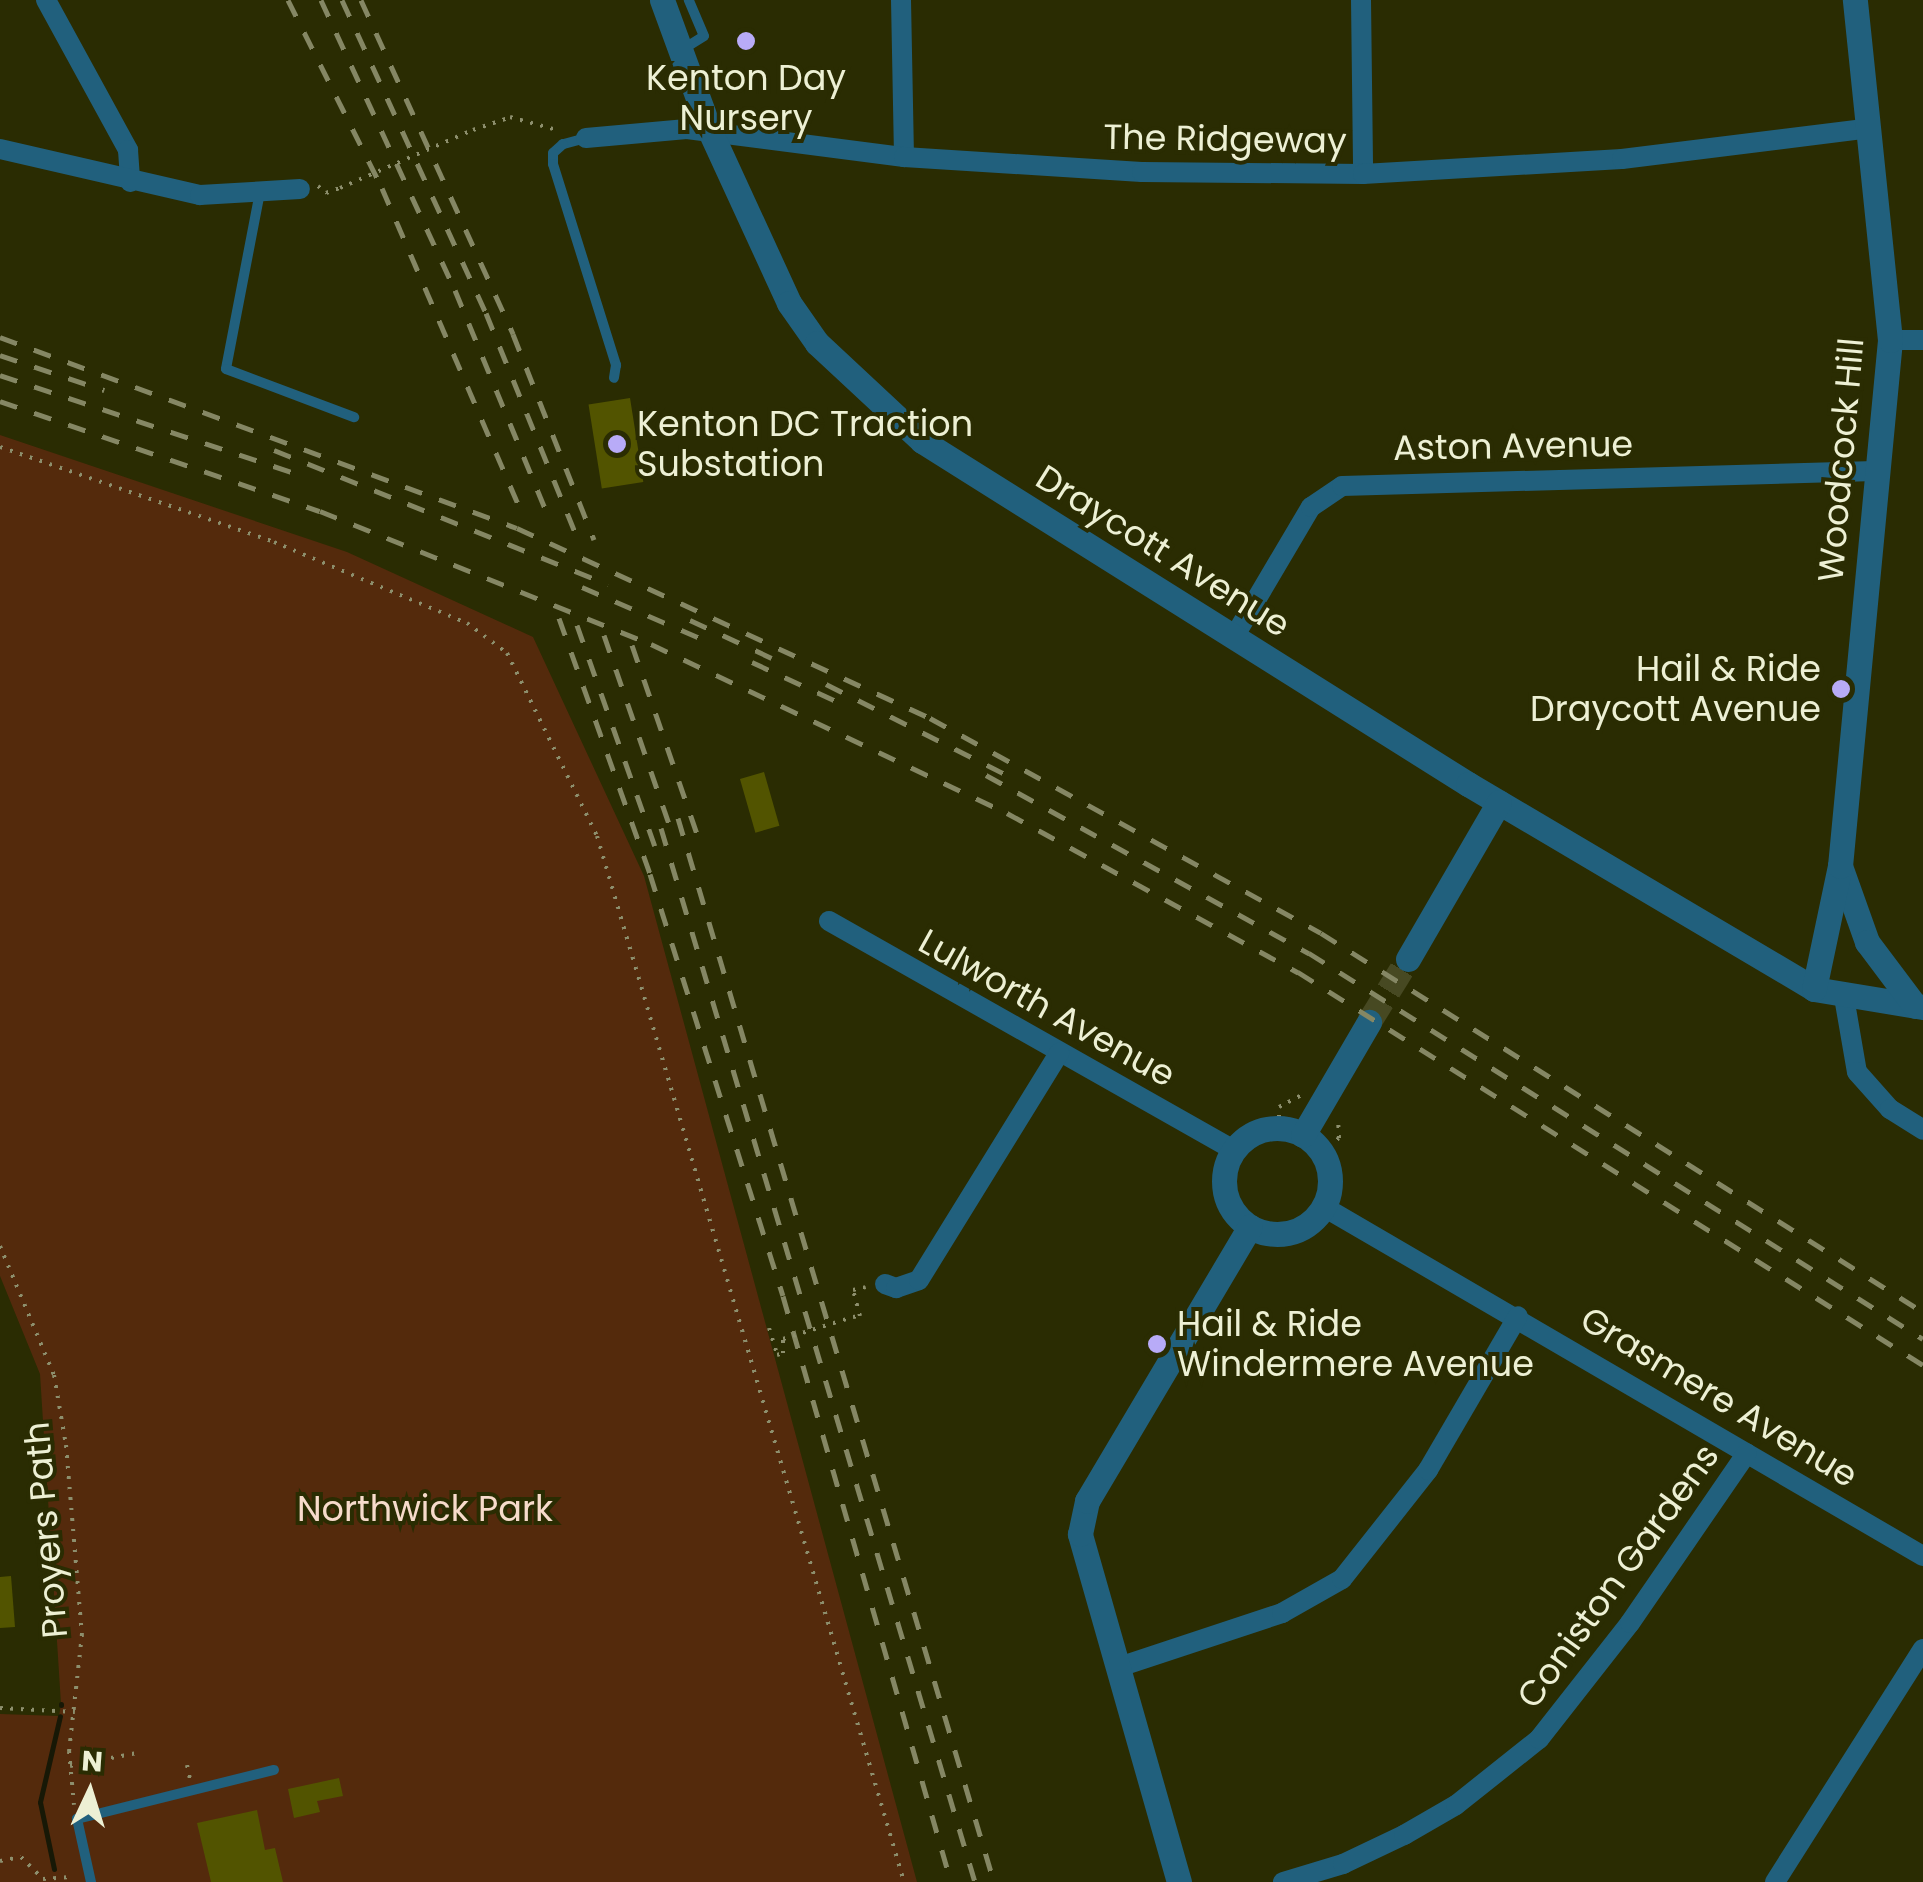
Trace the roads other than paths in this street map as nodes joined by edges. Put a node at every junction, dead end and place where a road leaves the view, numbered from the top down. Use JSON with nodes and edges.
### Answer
{"nodes":[{"id":1,"x":46,"y":0,"type":"edge"},
{"id":2,"x":901,"y":0,"type":"edge"},
{"id":3,"x":1361,"y":0,"type":"edge"},
{"id":4,"x":1855,"y":0,"type":"edge"},
{"id":5,"x":675,"y":1,"type":"edge"},
{"id":6,"x":1864,"y":129,"type":"junction"},
{"id":7,"x":710,"y":131,"type":"junction"},
{"id":8,"x":586,"y":138,"type":"joint"},
{"id":9,"x":0,"y":149,"type":"edge"},
{"id":10,"x":904,"y":157,"type":"junction"},
{"id":11,"x":1363,"y":174,"type":"junction"},
{"id":12,"x":130,"y":182,"type":"junction"},
{"id":13,"x":300,"y":188,"type":"dead end"},
{"id":14,"x":260,"y":192,"type":"junction"},
{"id":15,"x":1890,"y":340,"type":"junction"},
{"id":16,"x":1923,"y":340,"type":"edge"},
{"id":17,"x":614,"y":378,"type":"dead end"},
{"id":18,"x":354,"y":417,"type":"dead end"},
{"id":19,"x":1875,"y":471,"type":"junction"},
{"id":20,"x":1234,"y":637,"type":"junction"},
{"id":21,"x":1498,"y":802,"type":"junction"},
{"id":22,"x":1840,"y":866,"type":"junction"},
{"id":23,"x":829,"y":921,"type":"dead end"},
{"id":24,"x":1408,"y":959,"type":"tunnel mouth"},
{"id":25,"x":1814,"y":989,"type":"junction"},
{"id":26,"x":1844,"y":997,"type":"junction"},
{"id":27,"x":1919,"y":1006,"type":"edge"},
{"id":28,"x":1369,"y":1022,"type":"tunnel mouth"},
{"id":29,"x":1059,"y":1053,"type":"junction"},
{"id":30,"x":1923,"y":1130,"type":"edge"},
{"id":31,"x":1303,"y":1135,"type":"junction"},
{"id":32,"x":1234,"y":1150,"type":"junction"},
{"id":33,"x":1324,"y":1206,"type":"junction"},
{"id":34,"x":1250,"y":1228,"type":"junction"},
{"id":35,"x":886,"y":1284,"type":"dead end"},
{"id":36,"x":1518,"y":1316,"type":"junction"},
{"id":37,"x":1748,"y":1453,"type":"junction"},
{"id":38,"x":1923,"y":1556,"type":"edge"},
{"id":39,"x":1923,"y":1650,"type":"edge"},
{"id":40,"x":1119,"y":1667,"type":"junction"},
{"id":41,"x":274,"y":1770,"type":"dead end"},
{"id":42,"x":90,"y":1879,"type":"edge"},
{"id":43,"x":1178,"y":1882,"type":"edge"},
{"id":44,"x":1282,"y":1882,"type":"edge"},
{"id":45,"x":1775,"y":1882,"type":"edge"}],
"edges":[{"from":1,"to":12,"type":"street"},
{"from":2,"to":10,"type":"street"},
{"from":3,"to":11,"type":"street"},
{"from":4,"to":6,"type":"street","name":"Woodcock Hill"},
{"from":5,"to":7,"type":"street","name":"Draycott Avenue"},
{"from":6,"to":11,"type":"street","name":"The Ridgeway"},
{"from":6,"to":15,"type":"street","name":"Woodcock Hill"},
{"from":7,"to":8,"type":"street","name":"The Ridgeway"},
{"from":7,"to":10,"type":"street","name":"The Ridgeway"},
{"from":7,"to":20,"type":"street","name":"Draycott Avenue"},
{"from":8,"to":17,"type":"lane"},
{"from":9,"to":12,"type":"street"},
{"from":10,"to":11,"type":"street","name":"The Ridgeway"},
{"from":12,"to":14,"type":"street"},
{"from":13,"to":14,"type":"street"},
{"from":14,"to":18,"type":"lane"},
{"from":15,"to":16,"type":"street"},
{"from":15,"to":19,"type":"street","name":"Woodcock Hill"},
{"from":19,"to":20,"type":"street","name":"Aston Avenue"},
{"from":19,"to":22,"type":"street","name":"Woodcock Hill"},
{"from":20,"to":21,"type":"street","name":"Draycott Avenue"},
{"from":21,"to":24,"type":"street"},
{"from":21,"to":25,"type":"street","name":"Draycott Avenue"},
{"from":22,"to":25,"type":"street","name":"Woodcock Hill"},
{"from":22,"to":27,"type":"street","name":"Woodcock Hill"},
{"from":23,"to":29,"type":"street","name":"Lulworth Avenue"},
{"from":25,"to":26,"type":"street","name":"Woodcock Hill"},
{"from":26,"to":27,"type":"street","name":"Woodcock Hill"},
{"from":26,"to":30,"type":"street"},
{"from":28,"to":31,"type":"street"},
{"from":29,"to":32,"type":"street","name":"Lulworth Avenue"},
{"from":29,"to":35,"type":"street"},
{"from":31,"to":32,"type":"street"},
{"from":31,"to":33,"type":"street"},
{"from":32,"to":34,"type":"street"},
{"from":33,"to":34,"type":"street"},
{"from":33,"to":36,"type":"street","name":"Grasmere Avenue"},
{"from":34,"to":40,"type":"street"},
{"from":36,"to":37,"type":"street","name":"Grasmere Avenue"},
{"from":36,"to":40,"type":"street"},
{"from":37,"to":38,"type":"street","name":"Grasmere Avenue"},
{"from":37,"to":44,"type":"street","name":"Coniston Gardens"},
{"from":39,"to":45,"type":"street"},
{"from":40,"to":43,"type":"street"},
{"from":41,"to":42,"type":"lane"}]}
